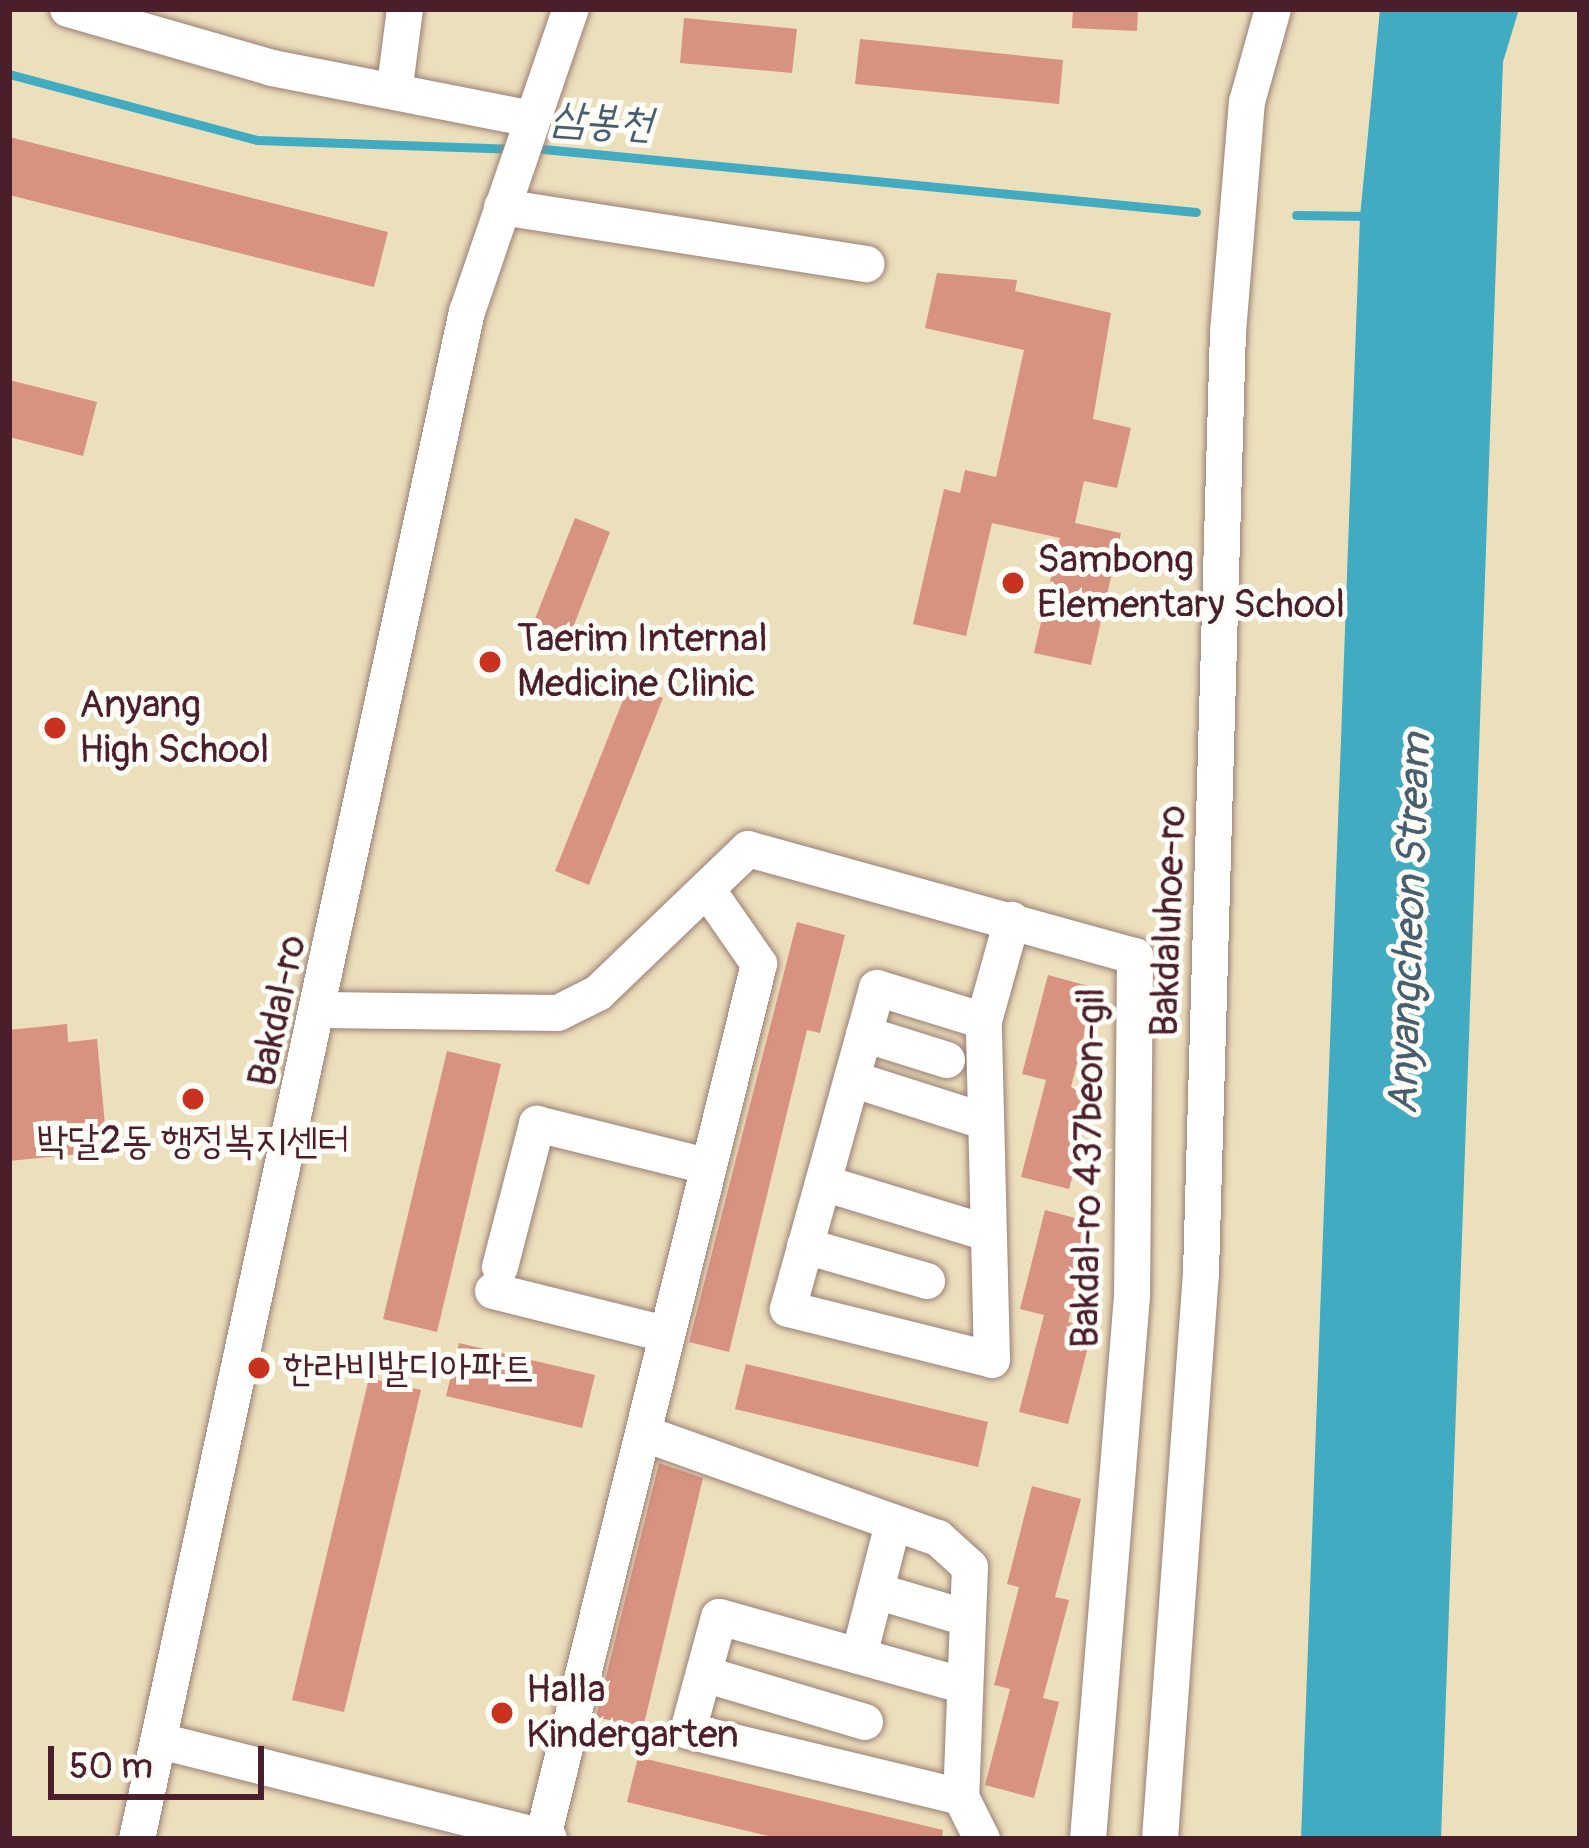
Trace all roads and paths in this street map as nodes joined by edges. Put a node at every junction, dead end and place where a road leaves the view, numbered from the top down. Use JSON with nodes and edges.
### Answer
{"nodes":[{"id":1,"x":405,"y":9,"type":"edge"},
{"id":2,"x":571,"y":9,"type":"edge"},
{"id":3,"x":1274,"y":9,"type":"edge"},
{"id":4,"x":86,"y":12,"type":"edge"},
{"id":5,"x":395,"y":86,"type":"junction"},
{"id":6,"x":525,"y":125,"type":"junction"},
{"id":7,"x":502,"y":204,"type":"junction"},
{"id":8,"x":867,"y":264,"type":"dead end"},
{"id":9,"x":709,"y":892,"type":"junction"},
{"id":10,"x":1012,"y":920,"type":"junction"},
{"id":11,"x":321,"y":1010,"type":"junction"},
{"id":12,"x":984,"y":1021,"type":"junction"},
{"id":13,"x":864,"y":1034,"type":"junction"},
{"id":14,"x":947,"y":1060,"type":"dead end"},
{"id":15,"x":852,"y":1079,"type":"junction"},
{"id":16,"x":984,"y":1121,"type":"junction"},
{"id":17,"x":707,"y":1166,"type":"junction"},
{"id":18,"x":823,"y":1183,"type":"junction"},
{"id":19,"x":988,"y":1233,"type":"junction"},
{"id":20,"x":805,"y":1246,"type":"junction"},
{"id":21,"x":927,"y":1282,"type":"dead end"},
{"id":22,"x":666,"y":1334,"type":"junction"},
{"id":23,"x":648,"y":1435,"type":"junction"},
{"id":24,"x":893,"y":1524,"type":"junction"},
{"id":25,"x":876,"y":1591,"type":"junction"},
{"id":26,"x":964,"y":1617,"type":"junction"},
{"id":27,"x":859,"y":1656,"type":"junction"},
{"id":28,"x":704,"y":1674,"type":"junction"},
{"id":29,"x":958,"y":1684,"type":"junction"},
{"id":30,"x":866,"y":1722,"type":"dead end"},
{"id":31,"x":160,"y":1741,"type":"junction"},
{"id":32,"x":961,"y":1797,"type":"junction"},
{"id":33,"x":546,"y":1836,"type":"edge"},
{"id":34,"x":137,"y":1839,"type":"edge"},
{"id":35,"x":982,"y":1839,"type":"edge"},
{"id":36,"x":1088,"y":1839,"type":"edge"},
{"id":37,"x":1160,"y":1839,"type":"edge"}],
"edges":[{"from":1,"to":5,"type":"street"},
{"from":2,"to":6,"type":"street"},
{"from":3,"to":37,"type":"street","name":"Bakdaluhoe-ro"},
{"from":4,"to":5,"type":"street"},
{"from":5,"to":6,"type":"street"},
{"from":6,"to":7,"type":"street","name":"Bakdal-ro"},
{"from":7,"to":8,"type":"street"},
{"from":7,"to":11,"type":"street","name":"Bakdal-ro"},
{"from":9,"to":10,"type":"street","name":"Bakdal-ro 437beon-gil"},
{"from":9,"to":11,"type":"street","name":"Bakdal-ro 437beon-gil"},
{"from":9,"to":17,"type":"street"},
{"from":10,"to":12,"type":"street"},
{"from":10,"to":36,"type":"street","name":"Bakdal-ro 437beon-gil"},
{"from":11,"to":31,"type":"street","name":"Bakdal-ro"},
{"from":12,"to":13,"type":"street"},
{"from":12,"to":16,"type":"street"},
{"from":13,"to":14,"type":"street"},
{"from":13,"to":15,"type":"street"},
{"from":15,"to":16,"type":"street"},
{"from":15,"to":18,"type":"street"},
{"from":16,"to":19,"type":"street"},
{"from":17,"to":22,"type":"street"},
{"from":17,"to":22,"type":"street"},
{"from":18,"to":19,"type":"street"},
{"from":18,"to":20,"type":"street"},
{"from":19,"to":20,"type":"street"},
{"from":20,"to":21,"type":"street"},
{"from":22,"to":23,"type":"street"},
{"from":23,"to":24,"type":"street"},
{"from":23,"to":33,"type":"street"},
{"from":24,"to":25,"type":"street"},
{"from":24,"to":26,"type":"street"},
{"from":25,"to":26,"type":"street"},
{"from":25,"to":27,"type":"street"},
{"from":26,"to":29,"type":"street"},
{"from":27,"to":28,"type":"street"},
{"from":27,"to":29,"type":"street"},
{"from":28,"to":30,"type":"street"},
{"from":28,"to":32,"type":"street"},
{"from":29,"to":32,"type":"street"},
{"from":31,"to":33,"type":"street"},
{"from":31,"to":34,"type":"street","name":"Bakdal-ro"},
{"from":32,"to":35,"type":"street"}]}
